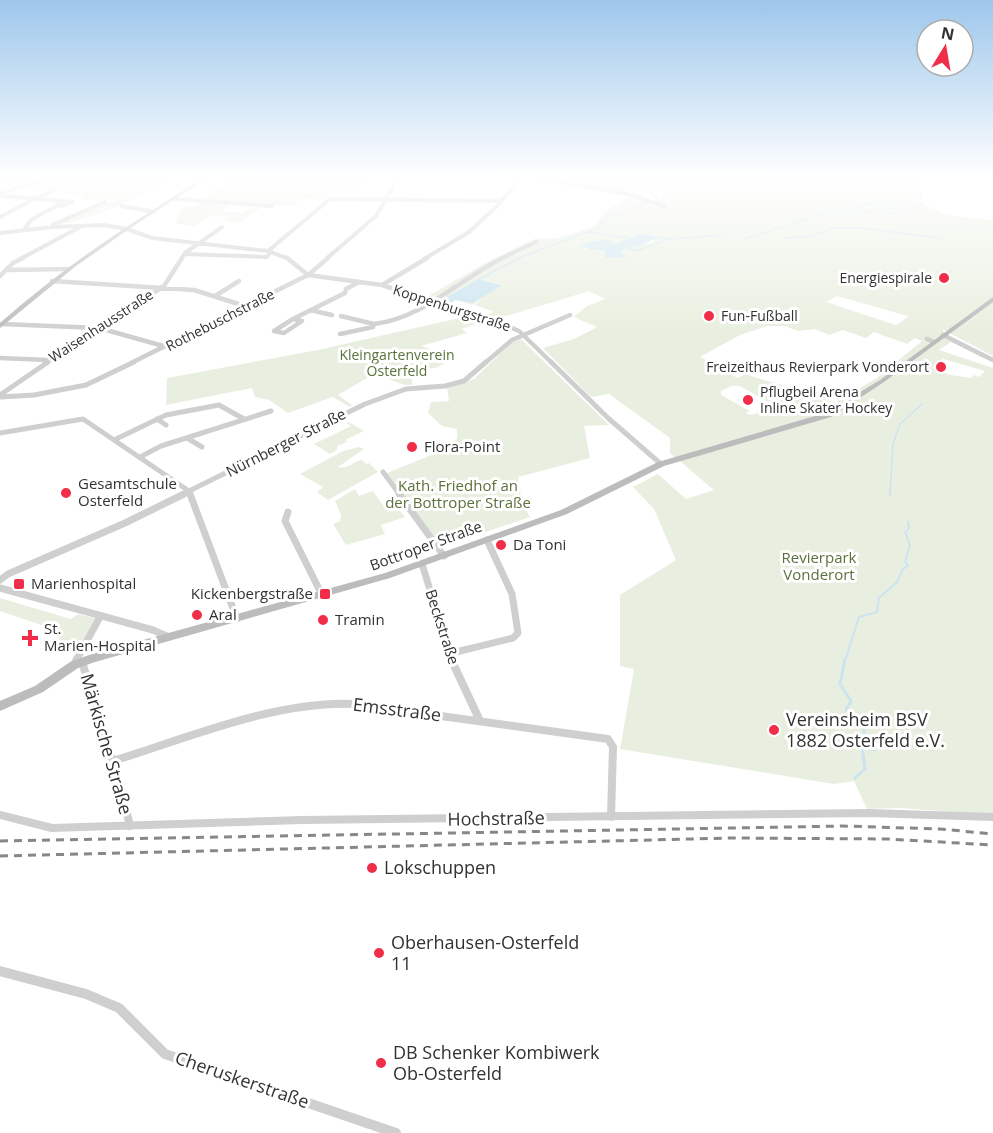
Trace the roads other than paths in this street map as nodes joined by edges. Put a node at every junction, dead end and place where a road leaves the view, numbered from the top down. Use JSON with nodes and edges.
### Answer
{"nodes":[{"id":1,"x":36,"y":229,"type":"edge"},
{"id":2,"x":75,"y":229,"type":"edge"},
{"id":3,"x":127,"y":229,"type":"joint"},
{"id":4,"x":219,"y":229,"type":"edge"},
{"id":5,"x":295,"y":229,"type":"edge"},
{"id":6,"x":361,"y":229,"type":"edge"},
{"id":7,"x":472,"y":229,"type":"edge"},
{"id":8,"x":24,"y":230,"type":"joint"},
{"id":9,"x":0,"y":233,"type":"edge"},
{"id":10,"x":198,"y":243,"type":"junction"},
{"id":11,"x":536,"y":243,"type":"dead end"},
{"id":12,"x":270,"y":251,"type":"junction"},
{"id":13,"x":184,"y":254,"type":"junction"},
{"id":14,"x":67,"y":269,"type":"junction"},
{"id":15,"x":8,"y":270,"type":"junction"},
{"id":16,"x":0,"y":271,"type":"edge"},
{"id":17,"x":308,"y":275,"type":"junction"},
{"id":18,"x":0,"y":276,"type":"edge"},
{"id":19,"x":52,"y":280,"type":"junction"},
{"id":20,"x":239,"y":281,"type":"dead end"},
{"id":21,"x":359,"y":282,"type":"junction"},
{"id":22,"x":382,"y":285,"type":"junction"},
{"id":23,"x":160,"y":287,"type":"junction"},
{"id":24,"x":215,"y":297,"type":"junction"},
{"id":25,"x":993,"y":298,"type":"edge"},
{"id":26,"x":431,"y":302,"type":"junction"},
{"id":27,"x":245,"y":306,"type":"junction"},
{"id":28,"x":310,"y":310,"type":"junction"},
{"id":29,"x":332,"y":315,"type":"dead end"},
{"id":30,"x":570,"y":315,"type":"dead end"},
{"id":31,"x":341,"y":316,"type":"dead end"},
{"id":32,"x":293,"y":318,"type":"junction"},
{"id":33,"x":374,"y":324,"type":"junction"},
{"id":34,"x":1,"y":325,"type":"edge"},
{"id":35,"x":99,"y":328,"type":"junction"},
{"id":36,"x":340,"y":334,"type":"dead end"},
{"id":37,"x":522,"y":335,"type":"junction"},
{"id":38,"x":944,"y":335,"type":"junction"},
{"id":39,"x":167,"y":346,"type":"junction"},
{"id":40,"x":0,"y":358,"type":"edge"},
{"id":41,"x":49,"y":360,"type":"junction"},
{"id":42,"x":993,"y":360,"type":"edge"},
{"id":43,"x":0,"y":396,"type":"edge"},
{"id":44,"x":271,"y":411,"type":"dead end"},
{"id":45,"x":157,"y":419,"type":"junction"},
{"id":46,"x":244,"y":419,"type":"junction"},
{"id":47,"x":214,"y":421,"type":"dead end"},
{"id":48,"x":166,"y":425,"type":"dead end"},
{"id":49,"x":223,"y":426,"type":"junction"},
{"id":50,"x":214,"y":429,"type":"junction"},
{"id":51,"x":0,"y":433,"type":"edge"},
{"id":52,"x":222,"y":434,"type":"dead end"},
{"id":53,"x":187,"y":438,"type":"junction"},
{"id":54,"x":114,"y":440,"type":"junction"},
{"id":55,"x":202,"y":447,"type":"dead end"},
{"id":56,"x":140,"y":457,"type":"junction"},
{"id":57,"x":661,"y":464,"type":"junction"},
{"id":58,"x":383,"y":472,"type":"dead end"},
{"id":59,"x":189,"y":491,"type":"junction"},
{"id":60,"x":288,"y":512,"type":"dead end"},
{"id":61,"x":487,"y":540,"type":"junction"},
{"id":62,"x":444,"y":556,"type":"junction"},
{"id":63,"x":422,"y":564,"type":"junction"},
{"id":64,"x":0,"y":580,"type":"edge"},
{"id":65,"x":0,"y":588,"type":"edge"},
{"id":66,"x":322,"y":595,"type":"junction"},
{"id":67,"x":100,"y":617,"type":"junction"},
{"id":68,"x":237,"y":619,"type":"junction"},
{"id":69,"x":169,"y":637,"type":"junction"},
{"id":70,"x":448,"y":654,"type":"junction"},
{"id":71,"x":78,"y":664,"type":"junction"},
{"id":72,"x":0,"y":706,"type":"edge"},
{"id":73,"x":480,"y":721,"type":"junction"},
{"id":74,"x":112,"y":761,"type":"junction"},
{"id":75,"x":0,"y":815,"type":"edge"},
{"id":76,"x":611,"y":817,"type":"junction"},
{"id":77,"x":993,"y":817,"type":"edge"},
{"id":78,"x":130,"y":826,"type":"junction"},
{"id":79,"x":0,"y":972,"type":"edge"},
{"id":80,"x":396,"y":1133,"type":"edge"}],
"edges":[{"from":1,"to":8,"type":"street"},
{"from":2,"to":15,"type":"street"},
{"from":3,"to":10,"type":"street"},
{"from":3,"to":14,"type":"main road"},
{"from":4,"to":10,"type":"street","name":"Waisenhausstraße"},
{"from":5,"to":12,"type":"street"},
{"from":6,"to":17,"type":"street","name":"Rothebuschstraße"},
{"from":7,"to":22,"type":"street"},
{"from":8,"to":9,"type":"street"},
{"from":10,"to":12,"type":"street"},
{"from":10,"to":13,"type":"street","name":"Waisenhausstraße"},
{"from":11,"to":26,"type":"street"},
{"from":12,"to":13,"type":"street"},
{"from":12,"to":17,"type":"street"},
{"from":13,"to":23,"type":"street","name":"Waisenhausstraße"},
{"from":14,"to":15,"type":"street"},
{"from":14,"to":19,"type":"main road"},
{"from":15,"to":16,"type":"street"},
{"from":15,"to":18,"type":"street"},
{"from":17,"to":21,"type":"street","name":"Koppenburgstraße"},
{"from":17,"to":27,"type":"street","name":"Rothebuschstraße"},
{"from":19,"to":23,"type":"street"},
{"from":19,"to":34,"type":"main road"},
{"from":20,"to":24,"type":"street"},
{"from":21,"to":22,"type":"street","name":"Koppenburgstraße"},
{"from":21,"to":28,"type":"street"},
{"from":22,"to":26,"type":"street","name":"Koppenburgstraße"},
{"from":23,"to":24,"type":"street"},
{"from":23,"to":35,"type":"street","name":"Waisenhausstraße"},
{"from":24,"to":27,"type":"street"},
{"from":25,"to":38,"type":"main road","name":"Bottroper Straße"},
{"from":26,"to":33,"type":"street"},
{"from":26,"to":37,"type":"street","name":"Koppenburgstraße"},
{"from":27,"to":39,"type":"street","name":"Rothebuschstraße"},
{"from":28,"to":29,"type":"street"},
{"from":28,"to":32,"type":"street"},
{"from":30,"to":37,"type":"street","name":"Nürnberger Straße"},
{"from":31,"to":33,"type":"street"},
{"from":32,"to":32,"type":"street"},
{"from":33,"to":36,"type":"street"},
{"from":34,"to":35,"type":"street"},
{"from":35,"to":39,"type":"street"},
{"from":35,"to":41,"type":"street","name":"Waisenhausstraße"},
{"from":37,"to":57,"type":"street","name":"Koppenburgstraße"},
{"from":37,"to":59,"type":"street","name":"Nürnberger Straße"},
{"from":38,"to":42,"type":"street"},
{"from":38,"to":57,"type":"main road","name":"Bottroper Straße"},
{"from":39,"to":43,"type":"street","name":"Rothebuschstraße"},
{"from":40,"to":41,"type":"street"},
{"from":41,"to":43,"type":"street","name":"Waisenhausstraße"},
{"from":44,"to":46,"type":"street"},
{"from":45,"to":46,"type":"street"},
{"from":45,"to":48,"type":"street"},
{"from":45,"to":54,"type":"street"},
{"from":46,"to":49,"type":"street"},
{"from":47,"to":49,"type":"street"},
{"from":49,"to":50,"type":"street"},
{"from":50,"to":52,"type":"street"},
{"from":50,"to":53,"type":"street"},
{"from":51,"to":54,"type":"street"},
{"from":53,"to":55,"type":"street"},
{"from":53,"to":56,"type":"street"},
{"from":54,"to":56,"type":"street"},
{"from":56,"to":59,"type":"street"},
{"from":57,"to":61,"type":"main road","name":"Bottroper Straße"},
{"from":58,"to":62,"type":"street"},
{"from":59,"to":64,"type":"street","name":"Nürnberger Straße"},
{"from":59,"to":68,"type":"street"},
{"from":60,"to":66,"type":"street"},
{"from":61,"to":62,"type":"main road","name":"Bottroper Straße"},
{"from":61,"to":70,"type":"street"},
{"from":62,"to":63,"type":"main road","name":"Bottroper Straße"},
{"from":63,"to":66,"type":"main road","name":"Bottroper Straße"},
{"from":63,"to":70,"type":"street","name":"Beckstraße"},
{"from":65,"to":67,"type":"street"},
{"from":66,"to":68,"type":"main road","name":"Bottroper Straße"},
{"from":67,"to":69,"type":"street"},
{"from":67,"to":71,"type":"street"},
{"from":68,"to":69,"type":"main road","name":"Bottroper Straße"},
{"from":69,"to":71,"type":"main road","name":"Bottroper Straße"},
{"from":70,"to":73,"type":"street","name":"Beckstraße"},
{"from":71,"to":72,"type":"main road","name":"Bottroper Straße"},
{"from":71,"to":74,"type":"street","name":"Märkische Straße"},
{"from":73,"to":74,"type":"street","name":"Emsstraße"},
{"from":73,"to":76,"type":"street","name":"Emsstraße"},
{"from":74,"to":78,"type":"street","name":"Märkische Straße"},
{"from":75,"to":78,"type":"street","name":"Hochstraße"},
{"from":76,"to":77,"type":"street","name":"Hochstraße"},
{"from":76,"to":78,"type":"street","name":"Hochstraße"},
{"from":79,"to":80,"type":"street","name":"Cheruskerstraße"}]}
